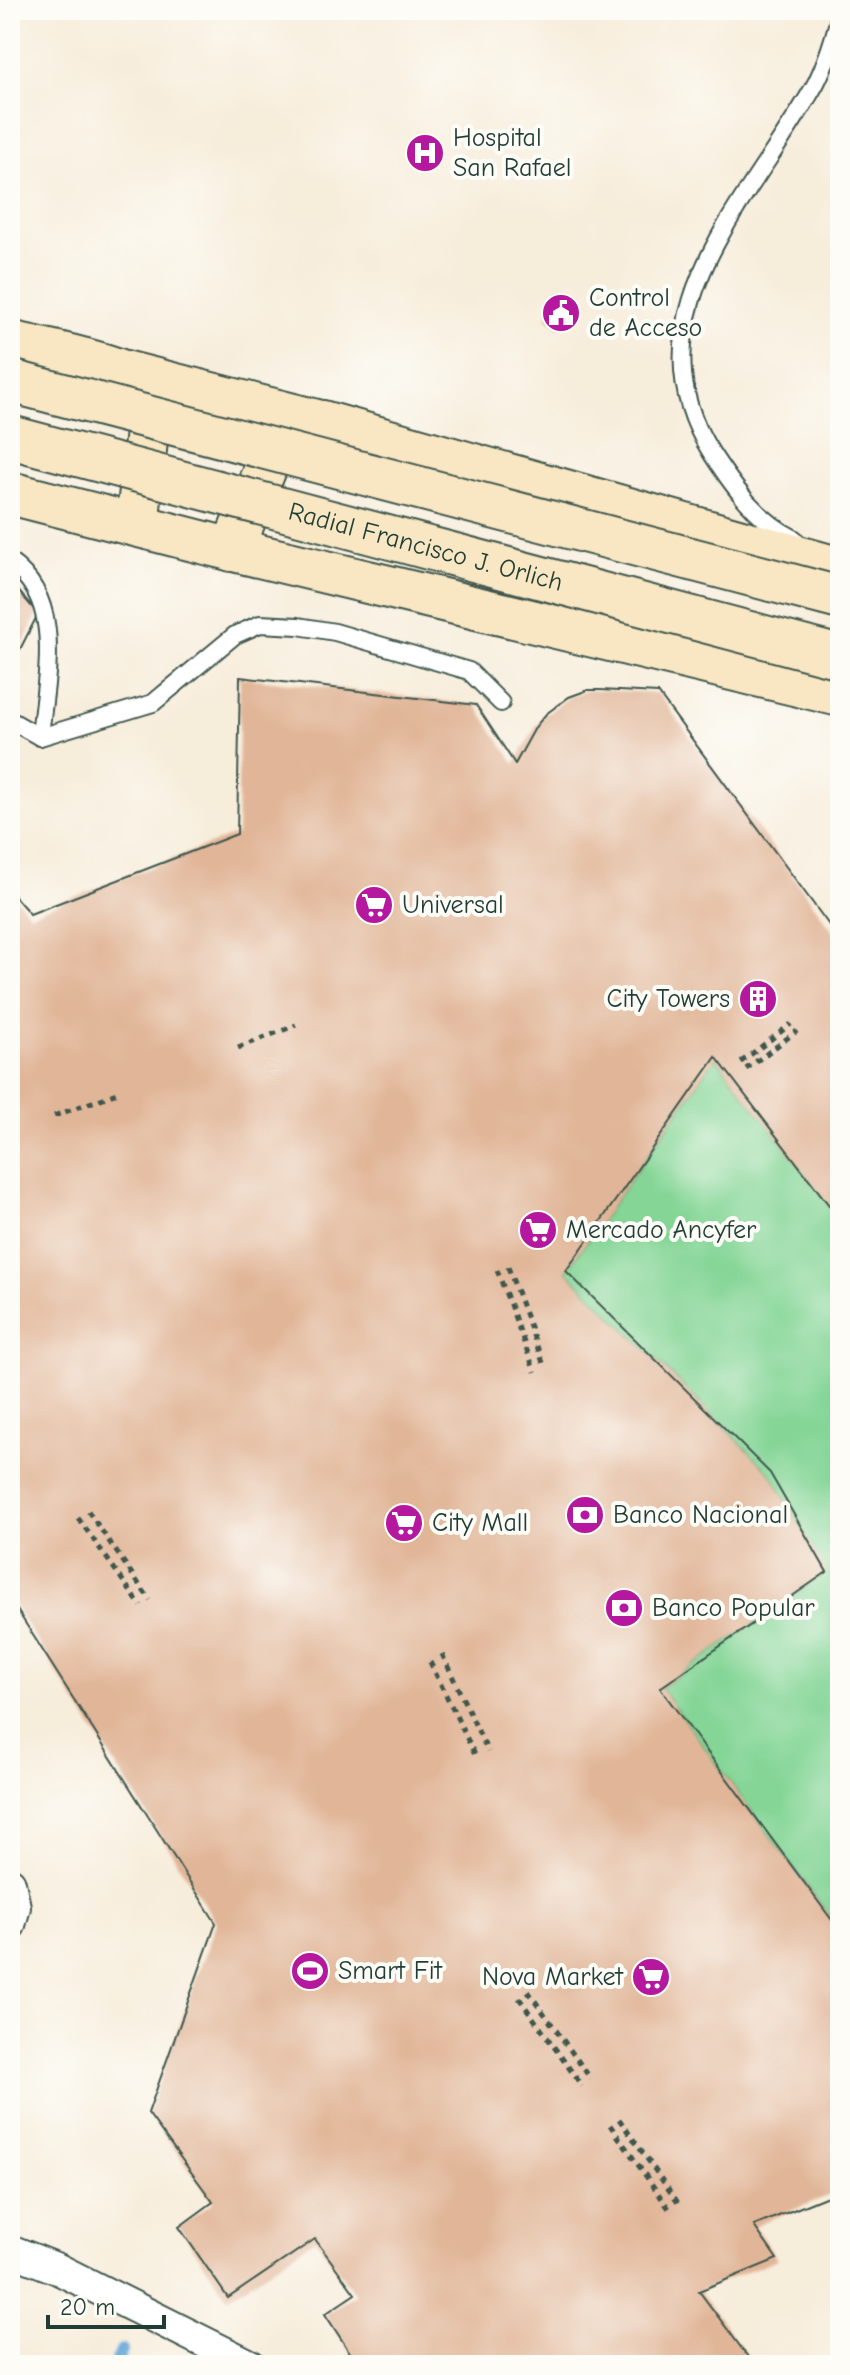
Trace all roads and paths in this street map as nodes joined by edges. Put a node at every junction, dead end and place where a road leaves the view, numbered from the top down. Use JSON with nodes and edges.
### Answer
{"nodes":[{"id":1,"x":840,"y":14,"type":"edge"},
{"id":2,"x":10,"y":342,"type":"edge"},
{"id":3,"x":125,"y":372,"type":"junction"},
{"id":4,"x":10,"y":381,"type":"edge"},
{"id":5,"x":322,"y":422,"type":"junction"},
{"id":6,"x":10,"y":437,"type":"edge"},
{"id":7,"x":10,"y":493,"type":"edge"},
{"id":8,"x":137,"y":525,"type":"junction"},
{"id":9,"x":232,"y":550,"type":"junction"},
{"id":10,"x":840,"y":560,"type":"edge"},
{"id":11,"x":10,"y":562,"type":"edge"},
{"id":12,"x":840,"y":569,"type":"edge"},
{"id":13,"x":840,"y":598,"type":"edge"},
{"id":14,"x":839,"y":689,"type":"edge"},
{"id":15,"x":501,"y":703,"type":"dead end"},
{"id":16,"x":10,"y":720,"type":"edge"},
{"id":17,"x":40,"y":737,"type":"junction"},
{"id":18,"x":791,"y":1024,"type":"dead end"},
{"id":19,"x":296,"y":1025,"type":"dead end"},
{"id":20,"x":797,"y":1031,"type":"dead end"},
{"id":21,"x":238,"y":1048,"type":"dead end"},
{"id":22,"x":741,"y":1062,"type":"dead end"},
{"id":23,"x":746,"y":1069,"type":"dead end"},
{"id":24,"x":117,"y":1093,"type":"dead end"},
{"id":25,"x":54,"y":1116,"type":"dead end"},
{"id":26,"x":508,"y":1267,"type":"dead end"},
{"id":27,"x":497,"y":1270,"type":"dead end"},
{"id":28,"x":545,"y":1368,"type":"dead end"},
{"id":29,"x":535,"y":1372,"type":"dead end"},
{"id":30,"x":88,"y":1511,"type":"dead end"},
{"id":31,"x":78,"y":1518,"type":"dead end"},
{"id":32,"x":150,"y":1600,"type":"dead end"},
{"id":33,"x":141,"y":1606,"type":"dead end"},
{"id":34,"x":442,"y":1654,"type":"dead end"},
{"id":35,"x":430,"y":1662,"type":"dead end"},
{"id":36,"x":488,"y":1752,"type":"dead end"},
{"id":37,"x":477,"y":1759,"type":"dead end"},
{"id":38,"x":10,"y":1883,"type":"edge"},
{"id":39,"x":10,"y":1925,"type":"edge"},
{"id":40,"x":528,"y":1991,"type":"dead end"},
{"id":41,"x":519,"y":1998,"type":"dead end"},
{"id":42,"x":591,"y":2079,"type":"dead end"},
{"id":43,"x":582,"y":2086,"type":"dead end"},
{"id":44,"x":619,"y":2119,"type":"dead end"},
{"id":45,"x":610,"y":2125,"type":"dead end"},
{"id":46,"x":681,"y":2207,"type":"dead end"},
{"id":47,"x":672,"y":2213,"type":"dead end"},
{"id":48,"x":10,"y":2250,"type":"edge"},
{"id":49,"x":250,"y":2365,"type":"edge"}],
"edges":[{"from":1,"to":10,"type":"lane"},
{"from":2,"to":3,"type":"main road"},
{"from":3,"to":5,"type":"main road"},
{"from":3,"to":8,"type":"main road"},
{"from":4,"to":13,"type":"main road","bridge":true},
{"from":5,"to":9,"type":"main road"},
{"from":5,"to":12,"type":"main road"},
{"from":6,"to":14,"type":"main road","name":"Radial Francisco J. Orlich","bridge":true},
{"from":7,"to":8,"type":"main road"},
{"from":8,"to":9,"type":"main road"},
{"from":9,"to":14,"type":"main road"},
{"from":11,"to":17,"type":"lane"},
{"from":15,"to":17,"type":"lane"},
{"from":16,"to":17,"type":"lane"},
{"from":18,"to":22,"type":"path"},
{"from":19,"to":21,"type":"path"},
{"from":20,"to":23,"type":"path"},
{"from":24,"to":25,"type":"path"},
{"from":26,"to":28,"type":"path"},
{"from":27,"to":29,"type":"path"},
{"from":30,"to":32,"type":"path"},
{"from":31,"to":33,"type":"path"},
{"from":34,"to":36,"type":"path"},
{"from":35,"to":37,"type":"path"},
{"from":38,"to":39,"type":"street"},
{"from":40,"to":42,"type":"path"},
{"from":41,"to":43,"type":"path"},
{"from":44,"to":46,"type":"path"},
{"from":45,"to":47,"type":"path"},
{"from":48,"to":49,"type":"street"}]}
